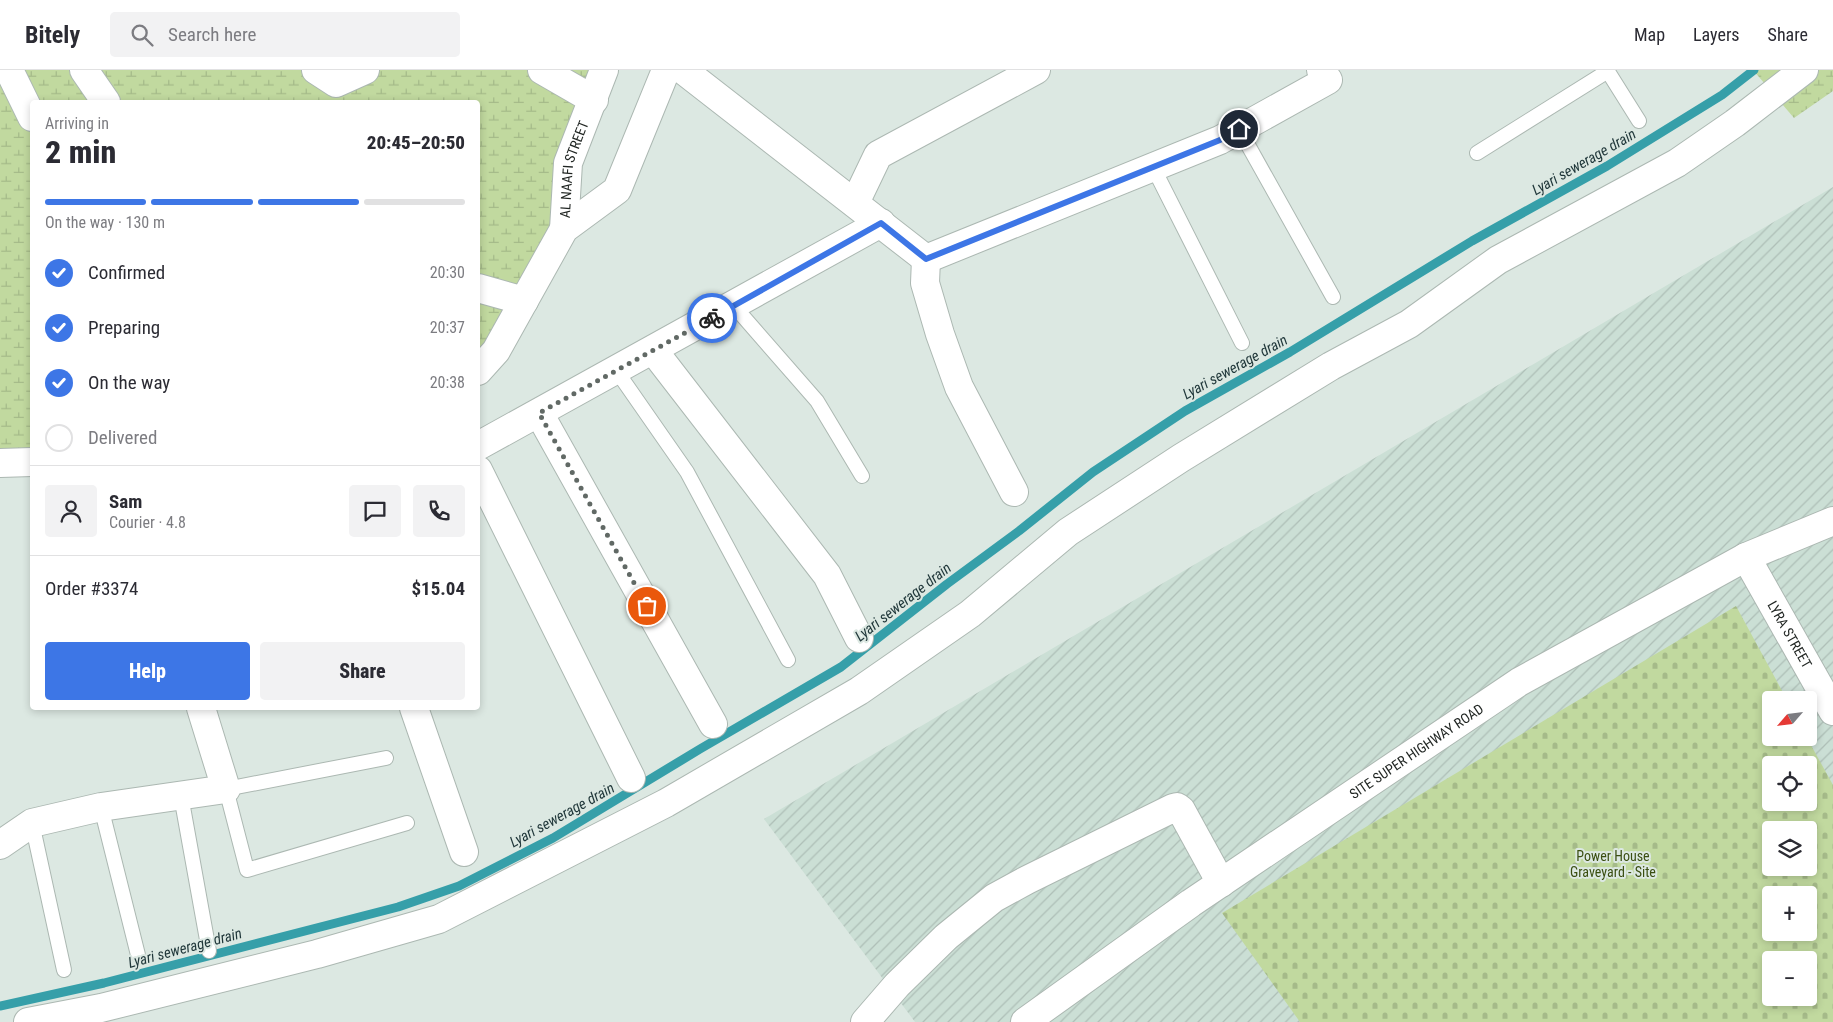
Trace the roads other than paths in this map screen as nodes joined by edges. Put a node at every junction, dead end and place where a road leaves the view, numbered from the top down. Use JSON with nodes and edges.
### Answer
{"nodes":[{"id":1,"x":9,"y":70,"type":"edge"},
{"id":2,"x":84,"y":70,"type":"edge"},
{"id":3,"x":316,"y":70,"type":"edge"},
{"id":4,"x":365,"y":70,"type":"edge"},
{"id":5,"x":542,"y":70,"type":"edge"},
{"id":6,"x":604,"y":70,"type":"edge"},
{"id":7,"x":666,"y":70,"type":"edge"},
{"id":8,"x":683,"y":70,"type":"edge"},
{"id":9,"x":1036,"y":70,"type":"edge"},
{"id":10,"x":1321,"y":70,"type":"edge"},
{"id":11,"x":1804,"y":70,"type":"edge"},
{"id":12,"x":1607,"y":71,"type":"edge"},
{"id":13,"x":105,"y":100,"type":"edge"},
{"id":14,"x":594,"y":100,"type":"junction"},
{"id":15,"x":30,"y":113,"type":"edge"},
{"id":16,"x":1639,"y":121,"type":"dead end"},
{"id":17,"x":1239,"y":129,"type":"junction"},
{"id":18,"x":1478,"y":153,"type":"dead end"},
{"id":19,"x":1153,"y":168,"type":"junction"},
{"id":20,"x":855,"y":203,"type":"junction"},
{"id":21,"x":881,"y":223,"type":"junction"},
{"id":22,"x":564,"y":228,"type":"junction"},
{"id":23,"x":926,"y":259,"type":"junction"},
{"id":24,"x":480,"y":289,"type":"edge"},
{"id":25,"x":1333,"y":297,"type":"dead end"},
{"id":26,"x":524,"y":301,"type":"junction"},
{"id":27,"x":732,"y":307,"type":"junction"},
{"id":28,"x":1242,"y":343,"type":"dead end"},
{"id":29,"x":653,"y":350,"type":"junction"},
{"id":30,"x":480,"y":369,"type":"edge"},
{"id":31,"x":616,"y":370,"type":"junction"},
{"id":32,"x":539,"y":413,"type":"junction"},
{"id":33,"x":480,"y":445,"type":"edge"},
{"id":34,"x":30,"y":462,"type":"edge"},
{"id":35,"x":0,"y":463,"type":"edge"},
{"id":36,"x":480,"y":474,"type":"edge"},
{"id":37,"x":862,"y":476,"type":"dead end"},
{"id":38,"x":1014,"y":492,"type":"dead end"},
{"id":39,"x":1833,"y":521,"type":"edge"},
{"id":40,"x":1746,"y":557,"type":"junction"},
{"id":41,"x":859,"y":638,"type":"dead end"},
{"id":42,"x":788,"y":660,"type":"dead end"},
{"id":43,"x":202,"y":710,"type":"edge"},
{"id":44,"x":415,"y":710,"type":"edge"},
{"id":45,"x":1833,"y":711,"type":"edge"},
{"id":46,"x":713,"y":724,"type":"dead end"},
{"id":47,"x":386,"y":758,"type":"dead end"},
{"id":48,"x":631,"y":778,"type":"dead end"},
{"id":49,"x":226,"y":789,"type":"junction"},
{"id":50,"x":181,"y":796,"type":"junction"},
{"id":51,"x":101,"y":807,"type":"junction"},
{"id":52,"x":32,"y":823,"type":"junction"},
{"id":53,"x":407,"y":823,"type":"dead end"},
{"id":54,"x":0,"y":845,"type":"edge"},
{"id":55,"x":464,"y":852,"type":"dead end"},
{"id":56,"x":1221,"y":883,"type":"junction"},
{"id":57,"x":210,"y":951,"type":"dead end"},
{"id":58,"x":138,"y":955,"type":"dead end"},
{"id":59,"x":64,"y":970,"type":"dead end"},
{"id":60,"x":28,"y":1022,"type":"edge"},
{"id":61,"x":865,"y":1022,"type":"edge"},
{"id":62,"x":1025,"y":1022,"type":"edge"}],
"edges":[{"from":1,"to":15,"type":"street"},
{"from":2,"to":13,"type":"street"},
{"from":3,"to":4,"type":"street"},
{"from":5,"to":14,"type":"street"},
{"from":6,"to":14,"type":"street","name":"AL NAAFI STREET"},
{"from":7,"to":22,"type":"street","name":"AL NAAFI STREET"},
{"from":8,"to":20,"type":"street"},
{"from":9,"to":20,"type":"street"},
{"from":10,"to":17,"type":"street"},
{"from":11,"to":60,"type":"street"},
{"from":12,"to":16,"type":"lane"},
{"from":12,"to":18,"type":"lane"},
{"from":14,"to":22,"type":"street","name":"AL NAAFI STREET"},
{"from":17,"to":19,"type":"street"},
{"from":17,"to":25,"type":"lane"},
{"from":19,"to":23,"type":"street"},
{"from":19,"to":28,"type":"lane"},
{"from":20,"to":21,"type":"street"},
{"from":21,"to":23,"type":"street"},
{"from":21,"to":27,"type":"street"},
{"from":22,"to":26,"type":"street"},
{"from":23,"to":38,"type":"street"},
{"from":24,"to":26,"type":"street"},
{"from":26,"to":30,"type":"street"},
{"from":27,"to":29,"type":"street"},
{"from":27,"to":37,"type":"lane"},
{"from":29,"to":31,"type":"street"},
{"from":29,"to":41,"type":"street"},
{"from":31,"to":32,"type":"street"},
{"from":31,"to":42,"type":"lane"},
{"from":32,"to":33,"type":"street"},
{"from":32,"to":46,"type":"street"},
{"from":34,"to":35,"type":"street"},
{"from":36,"to":48,"type":"street"},
{"from":39,"to":40,"type":"street","name":"SITE SUPER HIGHWAY ROAD"},
{"from":40,"to":45,"type":"street","name":"LYRA STREET"},
{"from":40,"to":56,"type":"street","name":"SITE SUPER HIGHWAY ROAD"},
{"from":43,"to":49,"type":"street"},
{"from":44,"to":55,"type":"street"},
{"from":47,"to":49,"type":"lane"},
{"from":49,"to":50,"type":"street"},
{"from":49,"to":53,"type":"lane"},
{"from":50,"to":51,"type":"street"},
{"from":50,"to":57,"type":"lane"},
{"from":51,"to":52,"type":"street"},
{"from":51,"to":58,"type":"lane"},
{"from":52,"to":54,"type":"street"},
{"from":52,"to":59,"type":"lane"},
{"from":56,"to":61,"type":"street"},
{"from":56,"to":62,"type":"street","name":"SITE SUPER HIGHWAY ROAD"}]}
